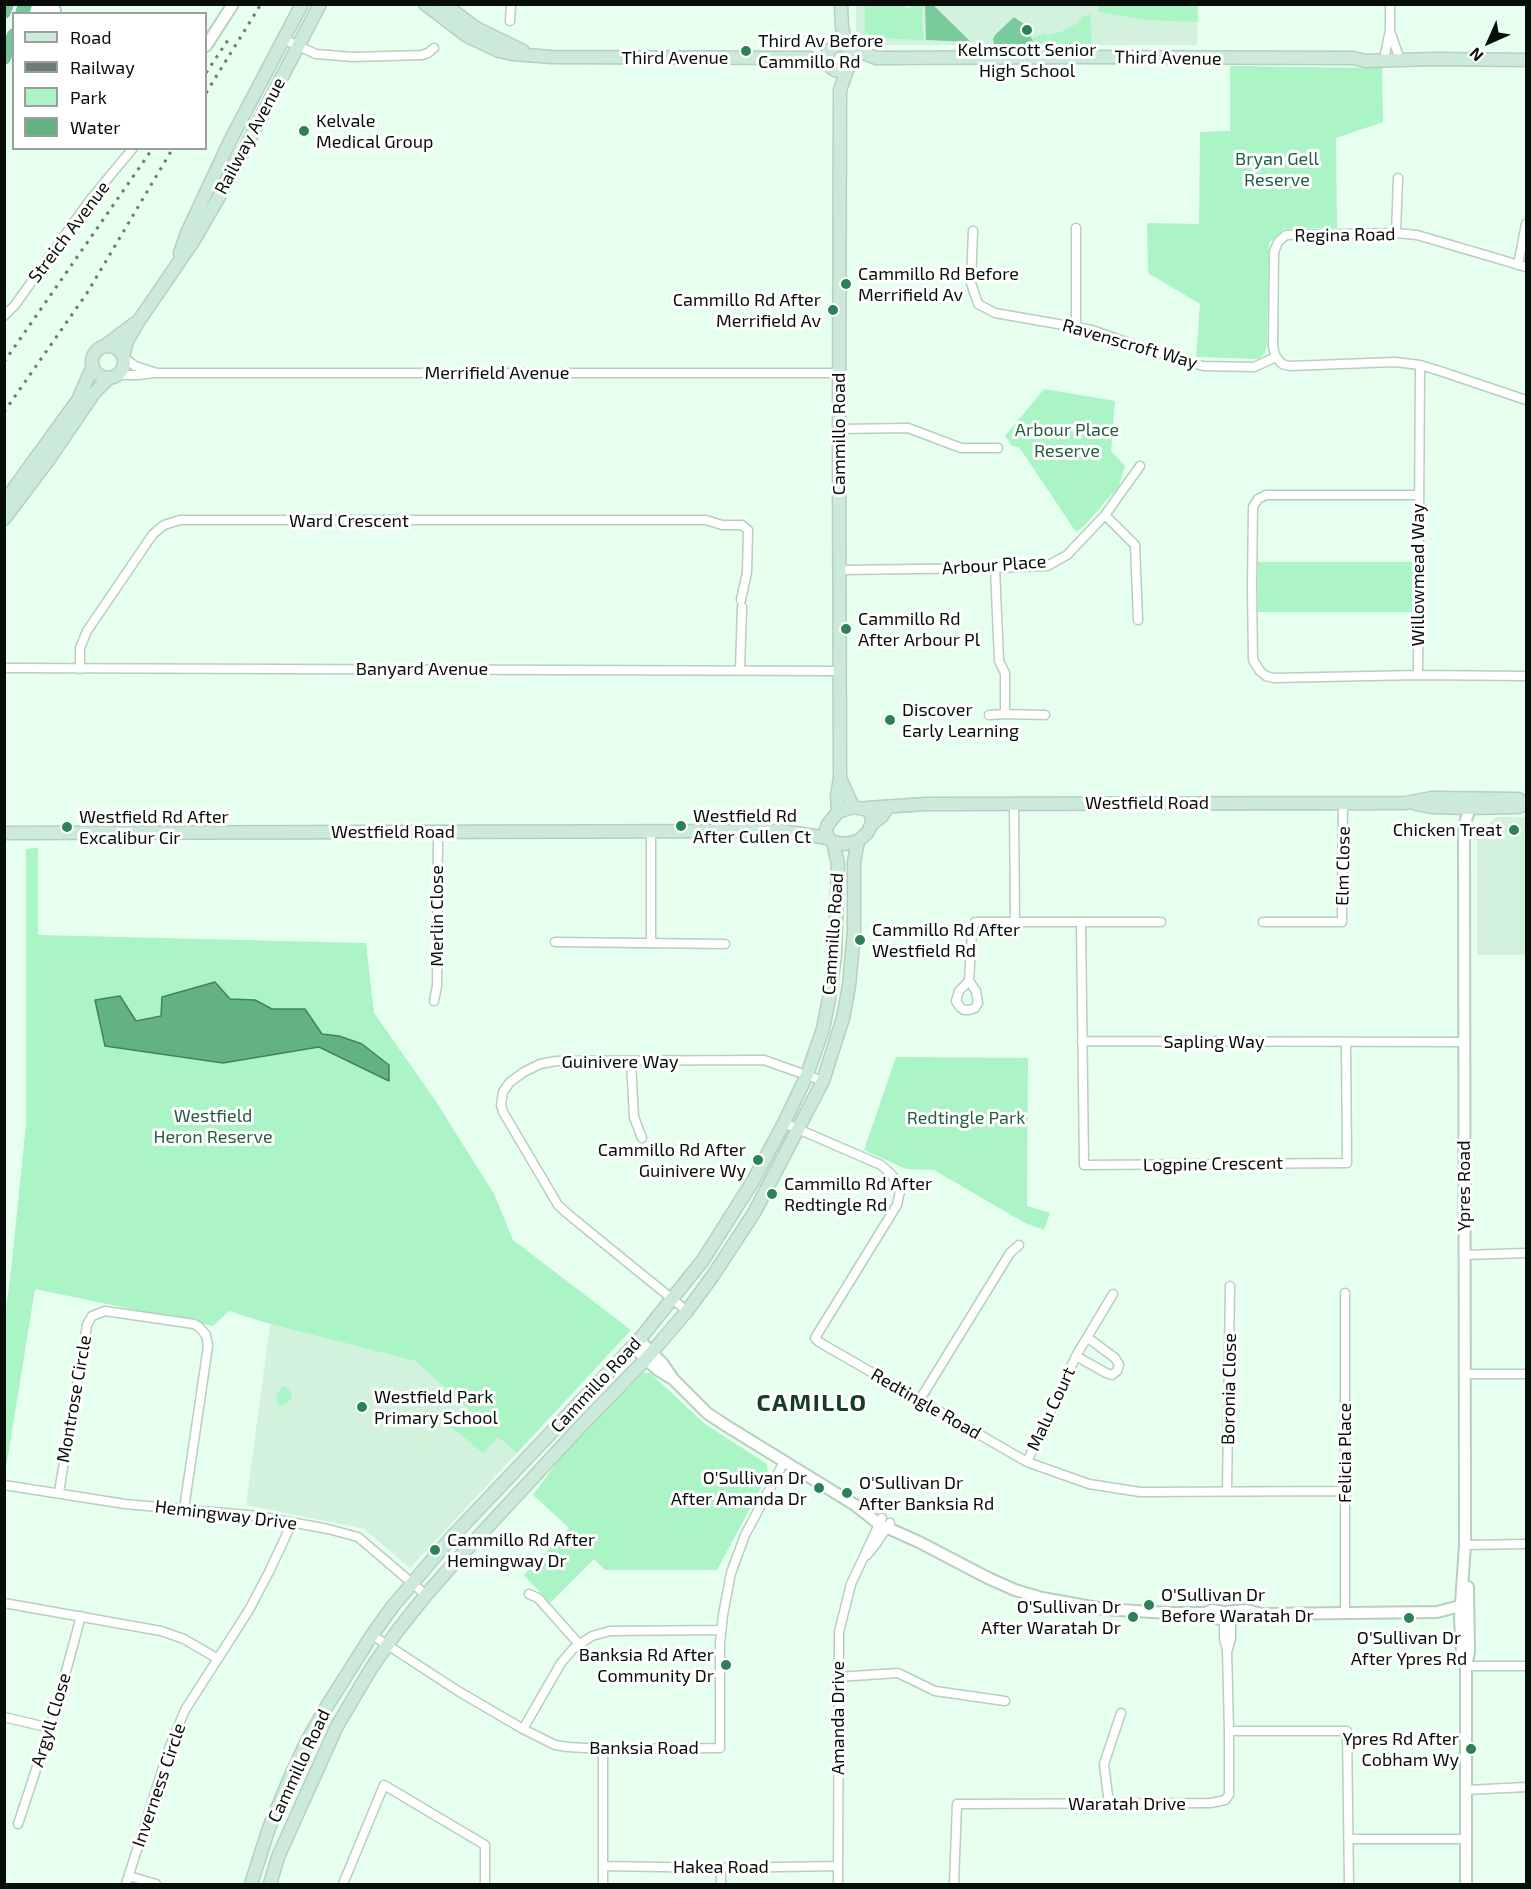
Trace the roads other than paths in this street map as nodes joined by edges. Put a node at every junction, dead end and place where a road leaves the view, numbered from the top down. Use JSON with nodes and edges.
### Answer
{"nodes":[{"id":1,"x":9,"y":4,"type":"edge"},
{"id":2,"x":233,"y":4,"type":"edge"},
{"id":3,"x":302,"y":4,"type":"edge"},
{"id":4,"x":320,"y":4,"type":"edge"},
{"id":5,"x":425,"y":4,"type":"edge"},
{"id":6,"x":444,"y":4,"type":"edge"},
{"id":7,"x":512,"y":4,"type":"edge"},
{"id":8,"x":841,"y":4,"type":"edge"},
{"id":9,"x":1390,"y":4,"type":"edge"},
{"id":10,"x":55,"y":9,"type":"edge"},
{"id":11,"x":4,"y":12,"type":"edge"},
{"id":12,"x":26,"y":12,"type":"edge"},
{"id":13,"x":510,"y":21,"type":"dead end"},
{"id":14,"x":283,"y":39,"type":"junction"},
{"id":15,"x":12,"y":40,"type":"edge"},
{"id":16,"x":207,"y":44,"type":"edge"},
{"id":17,"x":298,"y":46,"type":"junction"},
{"id":18,"x":434,"y":48,"type":"dead end"},
{"id":19,"x":840,"y":49,"type":"junction"},
{"id":20,"x":541,"y":57,"type":"junction"},
{"id":21,"x":4,"y":58,"type":"edge"},
{"id":22,"x":809,"y":58,"type":"junction"},
{"id":23,"x":876,"y":58,"type":"junction"},
{"id":24,"x":1392,"y":58,"type":"junction"},
{"id":25,"x":1527,"y":60,"type":"edge"},
{"id":26,"x":830,"y":67,"type":"junction"},
{"id":27,"x":848,"y":68,"type":"junction"},
{"id":28,"x":840,"y":90,"type":"junction"},
{"id":29,"x":131,"y":150,"type":"edge"},
{"id":30,"x":1398,"y":178,"type":"dead end"},
{"id":31,"x":1527,"y":224,"type":"edge"},
{"id":32,"x":1076,"y":228,"type":"dead end"},
{"id":33,"x":973,"y":231,"type":"dead end"},
{"id":34,"x":1396,"y":233,"type":"junction"},
{"id":35,"x":176,"y":265,"type":"junction"},
{"id":36,"x":1522,"y":266,"type":"edge"},
{"id":37,"x":4,"y":316,"type":"edge"},
{"id":38,"x":138,"y":322,"type":"junction"},
{"id":39,"x":1076,"y":326,"type":"junction"},
{"id":40,"x":106,"y":345,"type":"junction"},
{"id":41,"x":123,"y":357,"type":"junction"},
{"id":42,"x":1276,"y":357,"type":"junction"},
{"id":43,"x":1420,"y":366,"type":"junction"},
{"id":44,"x":92,"y":368,"type":"junction"},
{"id":45,"x":839,"y":372,"type":"junction"},
{"id":46,"x":154,"y":373,"type":"junction"},
{"id":47,"x":113,"y":376,"type":"junction"},
{"id":48,"x":1527,"y":400,"type":"edge"},
{"id":49,"x":839,"y":429,"type":"junction"},
{"id":50,"x":998,"y":448,"type":"dead end"},
{"id":51,"x":1140,"y":466,"type":"dead end"},
{"id":52,"x":1419,"y":495,"type":"junction"},
{"id":53,"x":4,"y":502,"type":"edge"},
{"id":54,"x":1105,"y":515,"type":"junction"},
{"id":55,"x":4,"y":519,"type":"edge"},
{"id":56,"x":995,"y":568,"type":"junction"},
{"id":57,"x":840,"y":570,"type":"junction"},
{"id":58,"x":1138,"y":620,"type":"dead end"},
{"id":59,"x":4,"y":668,"type":"edge"},
{"id":60,"x":80,"y":669,"type":"junction"},
{"id":61,"x":740,"y":670,"type":"junction"},
{"id":62,"x":839,"y":671,"type":"junction"},
{"id":63,"x":1418,"y":675,"type":"junction"},
{"id":64,"x":1527,"y":676,"type":"edge"},
{"id":65,"x":1005,"y":714,"type":"junction"},
{"id":66,"x":989,"y":715,"type":"dead end"},
{"id":67,"x":1045,"y":715,"type":"dead end"},
{"id":68,"x":840,"y":778,"type":"junction"},
{"id":69,"x":1343,"y":803,"type":"junction"},
{"id":70,"x":1463,"y":803,"type":"junction"},
{"id":71,"x":1527,"y":803,"type":"edge"},
{"id":72,"x":1014,"y":804,"type":"junction"},
{"id":73,"x":853,"y":807,"type":"junction"},
{"id":74,"x":866,"y":808,"type":"junction"},
{"id":75,"x":887,"y":808,"type":"junction"},
{"id":76,"x":838,"y":812,"type":"junction"},
{"id":77,"x":828,"y":824,"type":"junction"},
{"id":78,"x":872,"y":825,"type":"junction"},
{"id":79,"x":438,"y":831,"type":"junction"},
{"id":80,"x":651,"y":831,"type":"junction"},
{"id":81,"x":782,"y":831,"type":"junction"},
{"id":82,"x":4,"y":833,"type":"edge"},
{"id":83,"x":830,"y":840,"type":"junction"},
{"id":84,"x":858,"y":841,"type":"junction"},
{"id":85,"x":1015,"y":922,"type":"junction"},
{"id":86,"x":1081,"y":922,"type":"junction"},
{"id":87,"x":1161,"y":922,"type":"dead end"},
{"id":88,"x":1263,"y":922,"type":"dead end"},
{"id":89,"x":555,"y":942,"type":"dead end"},
{"id":90,"x":651,"y":942,"type":"junction"},
{"id":91,"x":725,"y":944,"type":"dead end"},
{"id":92,"x":969,"y":981,"type":"dead end"},
{"id":93,"x":434,"y":1001,"type":"dead end"},
{"id":94,"x":1082,"y":1041,"type":"junction"},
{"id":95,"x":1464,"y":1042,"type":"junction"},
{"id":96,"x":1346,"y":1043,"type":"junction"},
{"id":97,"x":631,"y":1062,"type":"junction"},
{"id":98,"x":807,"y":1075,"type":"junction"},
{"id":99,"x":823,"y":1081,"type":"junction"},
{"id":100,"x":784,"y":1123,"type":"junction"},
{"id":101,"x":799,"y":1129,"type":"junction"},
{"id":102,"x":642,"y":1138,"type":"dead end"},
{"id":103,"x":1019,"y":1245,"type":"dead end"},
{"id":104,"x":1527,"y":1253,"type":"edge"},
{"id":105,"x":1464,"y":1255,"type":"junction"},
{"id":106,"x":1230,"y":1286,"type":"dead end"},
{"id":107,"x":1345,"y":1293,"type":"dead end"},
{"id":108,"x":1113,"y":1294,"type":"dead end"},
{"id":109,"x":673,"y":1300,"type":"junction"},
{"id":110,"x":687,"y":1311,"type":"junction"},
{"id":111,"x":1088,"y":1338,"type":"junction"},
{"id":112,"x":636,"y":1344,"type":"junction"},
{"id":113,"x":649,"y":1356,"type":"junction"},
{"id":114,"x":1076,"y":1356,"type":"junction"},
{"id":115,"x":1465,"y":1374,"type":"junction"},
{"id":116,"x":1527,"y":1374,"type":"edge"},
{"id":117,"x":919,"y":1401,"type":"junction"},
{"id":118,"x":784,"y":1462,"type":"junction"},
{"id":119,"x":1027,"y":1462,"type":"junction"},
{"id":120,"x":4,"y":1485,"type":"edge"},
{"id":121,"x":1227,"y":1491,"type":"junction"},
{"id":122,"x":1345,"y":1491,"type":"junction"},
{"id":123,"x":59,"y":1492,"type":"junction"},
{"id":124,"x":184,"y":1509,"type":"junction"},
{"id":125,"x":292,"y":1523,"type":"junction"},
{"id":126,"x":884,"y":1524,"type":"junction"},
{"id":127,"x":1527,"y":1544,"type":"edge"},
{"id":128,"x":1466,"y":1545,"type":"junction"},
{"id":129,"x":412,"y":1584,"type":"junction"},
{"id":130,"x":529,"y":1594,"type":"dead end"},
{"id":131,"x":426,"y":1595,"type":"junction"},
{"id":132,"x":4,"y":1603,"type":"edge"},
{"id":133,"x":1346,"y":1613,"type":"junction"},
{"id":134,"x":1464,"y":1613,"type":"junction"},
{"id":135,"x":81,"y":1616,"type":"junction"},
{"id":136,"x":1227,"y":1616,"type":"junction"},
{"id":137,"x":721,"y":1630,"type":"junction"},
{"id":138,"x":372,"y":1635,"type":"junction"},
{"id":139,"x":579,"y":1644,"type":"junction"},
{"id":140,"x":387,"y":1646,"type":"junction"},
{"id":141,"x":218,"y":1659,"type":"junction"},
{"id":142,"x":1466,"y":1666,"type":"junction"},
{"id":143,"x":1527,"y":1666,"type":"edge"},
{"id":144,"x":838,"y":1677,"type":"junction"},
{"id":145,"x":1005,"y":1701,"type":"dead end"},
{"id":146,"x":1120,"y":1713,"type":"dead end"},
{"id":147,"x":4,"y":1717,"type":"edge"},
{"id":148,"x":50,"y":1728,"type":"junction"},
{"id":149,"x":523,"y":1729,"type":"junction"},
{"id":150,"x":1229,"y":1731,"type":"junction"},
{"id":151,"x":603,"y":1749,"type":"junction"},
{"id":152,"x":1527,"y":1786,"type":"edge"},
{"id":153,"x":1466,"y":1790,"type":"junction"},
{"id":154,"x":1109,"y":1804,"type":"junction"},
{"id":155,"x":18,"y":1824,"type":"dead end"},
{"id":156,"x":1348,"y":1839,"type":"junction"},
{"id":157,"x":1466,"y":1839,"type":"junction"},
{"id":158,"x":603,"y":1866,"type":"junction"},
{"id":159,"x":838,"y":1866,"type":"junction"},
{"id":160,"x":721,"y":1868,"type":"junction"},
{"id":161,"x":127,"y":1880,"type":"edge"},
{"id":162,"x":156,"y":1884,"type":"edge"},
{"id":163,"x":251,"y":1884,"type":"edge"},
{"id":164,"x":270,"y":1884,"type":"edge"},
{"id":165,"x":343,"y":1884,"type":"edge"},
{"id":166,"x":485,"y":1884,"type":"edge"},
{"id":167,"x":603,"y":1884,"type":"edge"},
{"id":168,"x":721,"y":1884,"type":"edge"},
{"id":169,"x":838,"y":1884,"type":"edge"},
{"id":170,"x":954,"y":1884,"type":"edge"},
{"id":171,"x":1349,"y":1884,"type":"edge"},
{"id":172,"x":1466,"y":1884,"type":"edge"}],
"edges":[{"from":1,"to":11,"type":"highway"},
{"from":2,"to":16,"type":"street"},
{"from":3,"to":14,"type":"main road","name":"Railway Avenue"},
{"from":4,"to":17,"type":"main road","name":"Railway Avenue"},
{"from":5,"to":20,"type":"main road","name":"Third Avenue"},
{"from":6,"to":20,"type":"main road","name":"Third Avenue"},
{"from":7,"to":13,"type":"street"},
{"from":8,"to":19,"type":"main road"},
{"from":9,"to":24,"type":"street"},
{"from":10,"to":12,"type":"street"},
{"from":14,"to":17,"type":"street"},
{"from":14,"to":35,"type":"main road","name":"Railway Avenue"},
{"from":15,"to":21,"type":"highway"},
{"from":17,"to":18,"type":"street"},
{"from":17,"to":35,"type":"main road","name":"Railway Avenue"},
{"from":19,"to":22,"type":"main road","name":"Third Avenue"},
{"from":19,"to":23,"type":"main road","name":"Third Avenue"},
{"from":19,"to":26,"type":"main road"},
{"from":19,"to":27,"type":"main road"},
{"from":20,"to":22,"type":"main road","name":"Third Avenue"},
{"from":22,"to":26,"type":"main road","name":"Third Avenue"},
{"from":23,"to":24,"type":"main road","name":"Third Avenue"},
{"from":23,"to":27,"type":"main road","name":"Third Avenue"},
{"from":24,"to":25,"type":"main road","name":"Third Avenue"},
{"from":26,"to":27,"type":"main road"},
{"from":26,"to":28,"type":"main road","name":"Cammillo Road"},
{"from":27,"to":28,"type":"main road","name":"Cammillo Road"},
{"from":28,"to":45,"type":"main road","name":"Cammillo Road"},
{"from":29,"to":37,"type":"street","name":"Streich Avenue"},
{"from":30,"to":34,"type":"street"},
{"from":31,"to":36,"type":"street"},
{"from":32,"to":39,"type":"street"},
{"from":33,"to":39,"type":"street","name":"Ravenscroft Way"},
{"from":34,"to":36,"type":"street","name":"Regina Road"},
{"from":34,"to":42,"type":"street","name":"Regina Road"},
{"from":35,"to":38,"type":"main road","name":"Railway Avenue"},
{"from":38,"to":40,"type":"main road","name":"Railway Avenue"},
{"from":38,"to":41,"type":"main road","name":"Railway Avenue"},
{"from":39,"to":42,"type":"street","name":"Ravenscroft Way"},
{"from":40,"to":41,"type":"main road"},
{"from":40,"to":44,"type":"main road","name":"Railway Avenue"},
{"from":41,"to":46,"type":"street","name":"Merrifield Avenue"},
{"from":41,"to":47,"type":"main road","name":"Railway Avenue"},
{"from":42,"to":43,"type":"street"},
{"from":43,"to":48,"type":"street"},
{"from":43,"to":52,"type":"street","name":"Willowmead Way"},
{"from":44,"to":47,"type":"main road"},
{"from":44,"to":53,"type":"main road","name":"Railway Avenue"},
{"from":45,"to":46,"type":"street","name":"Merrifield Avenue"},
{"from":45,"to":49,"type":"main road","name":"Cammillo Road"},
{"from":46,"to":47,"type":"street","name":"Merrifield Avenue"},
{"from":47,"to":55,"type":"main road","name":"Railway Avenue"},
{"from":49,"to":50,"type":"street"},
{"from":49,"to":57,"type":"main road","name":"Cammillo Road"},
{"from":51,"to":54,"type":"street","name":"Arbour Place"},
{"from":52,"to":63,"type":"street","name":"Willowmead Way"},
{"from":52,"to":63,"type":"street"},
{"from":54,"to":56,"type":"street","name":"Arbour Place"},
{"from":54,"to":58,"type":"street"},
{"from":56,"to":57,"type":"street","name":"Arbour Place"},
{"from":56,"to":65,"type":"street"},
{"from":57,"to":62,"type":"main road","name":"Cammillo Road"},
{"from":59,"to":60,"type":"street","name":"Banyard Avenue"},
{"from":60,"to":61,"type":"street","name":"Banyard Avenue"},
{"from":60,"to":61,"type":"street","name":"Ward Crescent"},
{"from":61,"to":62,"type":"street","name":"Banyard Avenue"},
{"from":62,"to":68,"type":"main road","name":"Cammillo Road"},
{"from":63,"to":64,"type":"street"},
{"from":65,"to":66,"type":"street"},
{"from":65,"to":67,"type":"street"},
{"from":68,"to":73,"type":"main road","name":"Cammillo Road"},
{"from":68,"to":76,"type":"main road","name":"Cammillo Road"},
{"from":69,"to":70,"type":"main road","name":"Westfield Road"},
{"from":69,"to":72,"type":"main road","name":"Westfield Road"},
{"from":69,"to":88,"type":"street","name":"Elm Close"},
{"from":70,"to":71,"type":"main road","name":"Westfield Road"},
{"from":70,"to":95,"type":"street","name":"Ypres Road"},
{"from":72,"to":75,"type":"main road","name":"Westfield Road"},
{"from":72,"to":85,"type":"street"},
{"from":73,"to":74,"type":"main road"},
{"from":73,"to":76,"type":"main road"},
{"from":74,"to":75,"type":"main road","name":"Westfield Road"},
{"from":74,"to":78,"type":"main road"},
{"from":75,"to":78,"type":"main road"},
{"from":76,"to":77,"type":"main road"},
{"from":77,"to":81,"type":"main road","name":"Westfield Road"},
{"from":77,"to":83,"type":"main road"},
{"from":78,"to":84,"type":"main road"},
{"from":79,"to":80,"type":"main road","name":"Westfield Road"},
{"from":79,"to":82,"type":"main road","name":"Westfield Road"},
{"from":79,"to":93,"type":"street","name":"Merlin Close"},
{"from":80,"to":81,"type":"main road","name":"Westfield Road"},
{"from":80,"to":90,"type":"street"},
{"from":81,"to":83,"type":"main road","name":"Westfield Road"},
{"from":83,"to":84,"type":"main road"},
{"from":83,"to":98,"type":"main road","name":"Cammillo Road"},
{"from":84,"to":99,"type":"main road","name":"Cammillo Road"},
{"from":85,"to":86,"type":"street"},
{"from":85,"to":92,"type":"street"},
{"from":86,"to":87,"type":"street"},
{"from":86,"to":94,"type":"street"},
{"from":89,"to":90,"type":"street"},
{"from":90,"to":91,"type":"street"},
{"from":94,"to":96,"type":"street","name":"Sapling Way"},
{"from":94,"to":96,"type":"street","name":"Logpine Crescent"},
{"from":95,"to":96,"type":"street","name":"Sapling Way"},
{"from":95,"to":105,"type":"street","name":"Ypres Road"},
{"from":97,"to":98,"type":"street","name":"Guinivere Way"},
{"from":97,"to":102,"type":"street"},
{"from":97,"to":109,"type":"street","name":"Guinivere Way"},
{"from":98,"to":99,"type":"street","name":"Guinivere Way"},
{"from":98,"to":100,"type":"main road","name":"Cammillo Road"},
{"from":99,"to":101,"type":"main road","name":"Cammillo Road"},
{"from":100,"to":101,"type":"street","name":"Redtingle Road"},
{"from":100,"to":109,"type":"main road","name":"Cammillo Road"},
{"from":101,"to":110,"type":"main road","name":"Cammillo Road"},
{"from":101,"to":117,"type":"street","name":"Redtingle Road"},
{"from":103,"to":117,"type":"street"},
{"from":104,"to":105,"type":"street"},
{"from":105,"to":115,"type":"street","name":"Ypres Road"},
{"from":106,"to":121,"type":"street","name":"Boronia Close"},
{"from":107,"to":122,"type":"street","name":"Felicia Place"},
{"from":108,"to":111,"type":"street","name":"Malu Court"},
{"from":109,"to":110,"type":"street","name":"Guinivere Way"},
{"from":109,"to":112,"type":"main road","name":"Cammillo Road"},
{"from":110,"to":113,"type":"main road","name":"Cammillo Road"},
{"from":111,"to":114,"type":"street","name":"Malu Court"},
{"from":111,"to":114,"type":"street","name":"Malu Court"},
{"from":112,"to":113,"type":"street"},
{"from":112,"to":129,"type":"main road","name":"Cammillo Road"},
{"from":113,"to":118,"type":"street"},
{"from":113,"to":131,"type":"main road","name":"Cammillo Road"},
{"from":114,"to":119,"type":"street","name":"Malu Court"},
{"from":115,"to":116,"type":"street"},
{"from":115,"to":128,"type":"street","name":"Ypres Road"},
{"from":117,"to":119,"type":"street","name":"Redtingle Road"},
{"from":118,"to":126,"type":"street"},
{"from":118,"to":137,"type":"street","name":"Banksia Road"},
{"from":119,"to":121,"type":"street","name":"Redtingle Road"},
{"from":120,"to":123,"type":"street","name":"Hemingway Drive"},
{"from":121,"to":122,"type":"street","name":"Redtingle Road"},
{"from":122,"to":133,"type":"street","name":"Felicia Place"},
{"from":123,"to":124,"type":"street","name":"Hemingway Drive"},
{"from":123,"to":124,"type":"street","name":"Montrose Circle"},
{"from":124,"to":125,"type":"street","name":"Hemingway Drive"},
{"from":125,"to":129,"type":"street","name":"Hemingway Drive"},
{"from":125,"to":141,"type":"street","name":"Inverness Circle"},
{"from":126,"to":136,"type":"street"},
{"from":126,"to":144,"type":"street","name":"Amanda Drive"},
{"from":127,"to":128,"type":"street"},
{"from":128,"to":134,"type":"street","name":"Ypres Road"},
{"from":129,"to":131,"type":"street","name":"Hemingway Drive"},
{"from":129,"to":138,"type":"main road","name":"Cammillo Road"},
{"from":130,"to":139,"type":"street"},
{"from":131,"to":140,"type":"main road","name":"Cammillo Road"},
{"from":132,"to":135,"type":"street"},
{"from":133,"to":134,"type":"street"},
{"from":133,"to":136,"type":"street"},
{"from":134,"to":142,"type":"street","name":"Ypres Road"},
{"from":135,"to":141,"type":"street"},
{"from":135,"to":148,"type":"street","name":"Argyll Close"},
{"from":136,"to":150,"type":"street","name":"Waratah Drive"},
{"from":137,"to":139,"type":"street"},
{"from":137,"to":151,"type":"street","name":"Banksia Road"},
{"from":138,"to":140,"type":"street","name":"Banksia Road"},
{"from":138,"to":163,"type":"main road","name":"Cammillo Road"},
{"from":139,"to":149,"type":"street"},
{"from":140,"to":149,"type":"street","name":"Banksia Road"},
{"from":140,"to":164,"type":"main road","name":"Cammillo Road"},
{"from":141,"to":161,"type":"street","name":"Inverness Circle"},
{"from":142,"to":143,"type":"street"},
{"from":142,"to":153,"type":"street","name":"Ypres Road"},
{"from":144,"to":145,"type":"street"},
{"from":144,"to":159,"type":"street","name":"Amanda Drive"},
{"from":146,"to":154,"type":"street"},
{"from":147,"to":148,"type":"street"},
{"from":148,"to":155,"type":"street","name":"Argyll Close"},
{"from":149,"to":151,"type":"street","name":"Banksia Road"},
{"from":150,"to":154,"type":"street","name":"Waratah Drive"},
{"from":150,"to":156,"type":"street"},
{"from":151,"to":158,"type":"street"},
{"from":152,"to":153,"type":"street"},
{"from":153,"to":157,"type":"street","name":"Ypres Road"},
{"from":154,"to":170,"type":"street","name":"Waratah Drive"},
{"from":156,"to":157,"type":"street"},
{"from":156,"to":171,"type":"street"},
{"from":157,"to":172,"type":"street","name":"Ypres Road"},
{"from":158,"to":160,"type":"street","name":"Hakea Road"},
{"from":158,"to":167,"type":"street"},
{"from":159,"to":160,"type":"street","name":"Hakea Road"},
{"from":159,"to":169,"type":"street","name":"Amanda Drive"},
{"from":160,"to":168,"type":"street"},
{"from":161,"to":162,"type":"street"},
{"from":165,"to":166,"type":"street"}]}
